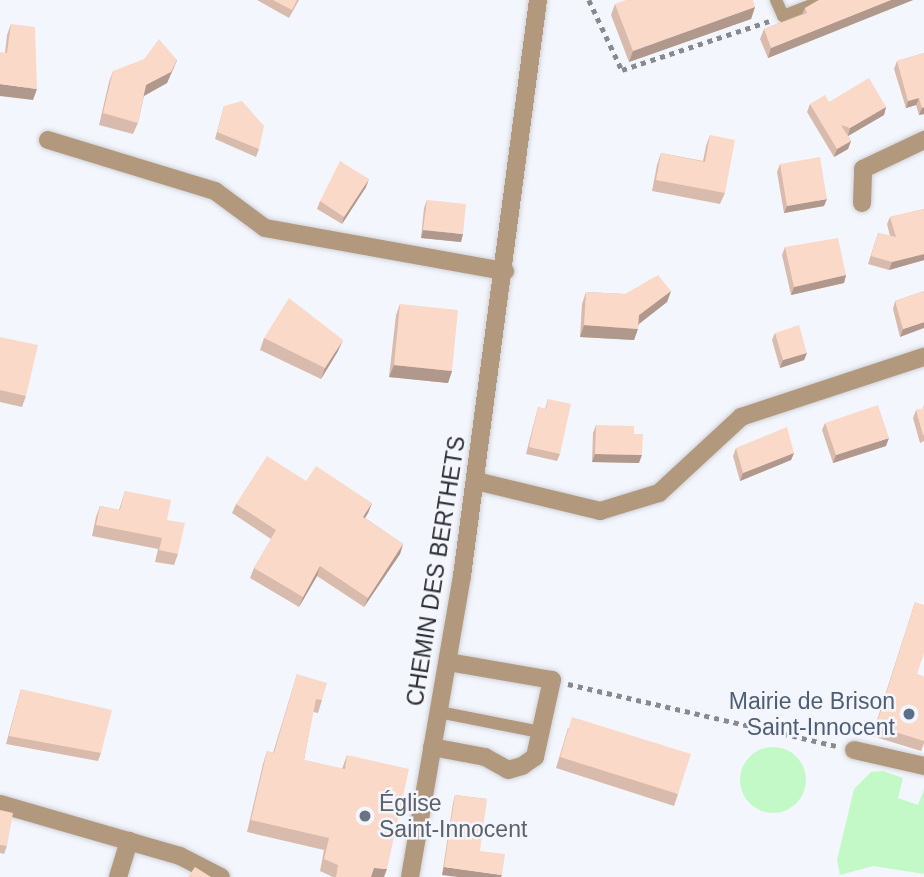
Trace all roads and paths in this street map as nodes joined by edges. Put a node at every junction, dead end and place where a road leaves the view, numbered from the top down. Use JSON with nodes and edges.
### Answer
{"nodes":[{"id":1,"x":538,"y":0,"type":"edge"},
{"id":2,"x":589,"y":0,"type":"edge"},
{"id":3,"x":776,"y":0,"type":"edge"},
{"id":4,"x":824,"y":0,"type":"edge"},
{"id":5,"x":783,"y":16,"type":"junction"},
{"id":6,"x":48,"y":140,"type":"dead end"},
{"id":7,"x":924,"y":140,"type":"edge"},
{"id":8,"x":862,"y":203,"type":"dead end"},
{"id":9,"x":505,"y":271,"type":"junction"},
{"id":10,"x":924,"y":357,"type":"edge"},
{"id":11,"x":476,"y":481,"type":"junction"},
{"id":12,"x":448,"y":662,"type":"junction"},
{"id":13,"x":552,"y":680,"type":"junction"},
{"id":14,"x":439,"y":712,"type":"junction"},
{"id":15,"x":540,"y":732,"type":"junction"},
{"id":16,"x":432,"y":747,"type":"junction"},
{"id":17,"x":854,"y":750,"type":"joint"},
{"id":18,"x":924,"y":766,"type":"edge"},
{"id":19,"x":0,"y":804,"type":"edge"},
{"id":20,"x":129,"y":841,"type":"junction"},
{"id":21,"x":118,"y":877,"type":"edge"},
{"id":22,"x":221,"y":877,"type":"edge"},
{"id":23,"x":410,"y":877,"type":"edge"}],
"edges":[{"from":1,"to":9,"type":"street","name":"CHEMIN DES BERTHETS"},
{"from":2,"to":5,"type":"path"},
{"from":3,"to":5,"type":"lane"},
{"from":4,"to":5,"type":"lane"},
{"from":6,"to":9,"type":"street"},
{"from":7,"to":8,"type":"street"},
{"from":9,"to":11,"type":"street","name":"CHEMIN DES BERTHETS"},
{"from":10,"to":11,"type":"street"},
{"from":11,"to":12,"type":"street","name":"CHEMIN DES BERTHETS"},
{"from":12,"to":13,"type":"street"},
{"from":12,"to":14,"type":"street","name":"CHEMIN DES BERTHETS"},
{"from":13,"to":15,"type":"street"},
{"from":13,"to":17,"type":"path"},
{"from":14,"to":15,"type":"lane"},
{"from":14,"to":16,"type":"street","name":"CHEMIN DES BERTHETS"},
{"from":15,"to":16,"type":"street"},
{"from":16,"to":23,"type":"street","name":"CHEMIN DES BERTHETS"},
{"from":17,"to":18,"type":"street"},
{"from":19,"to":20,"type":"street"},
{"from":20,"to":21,"type":"street"},
{"from":20,"to":22,"type":"street"}]}
